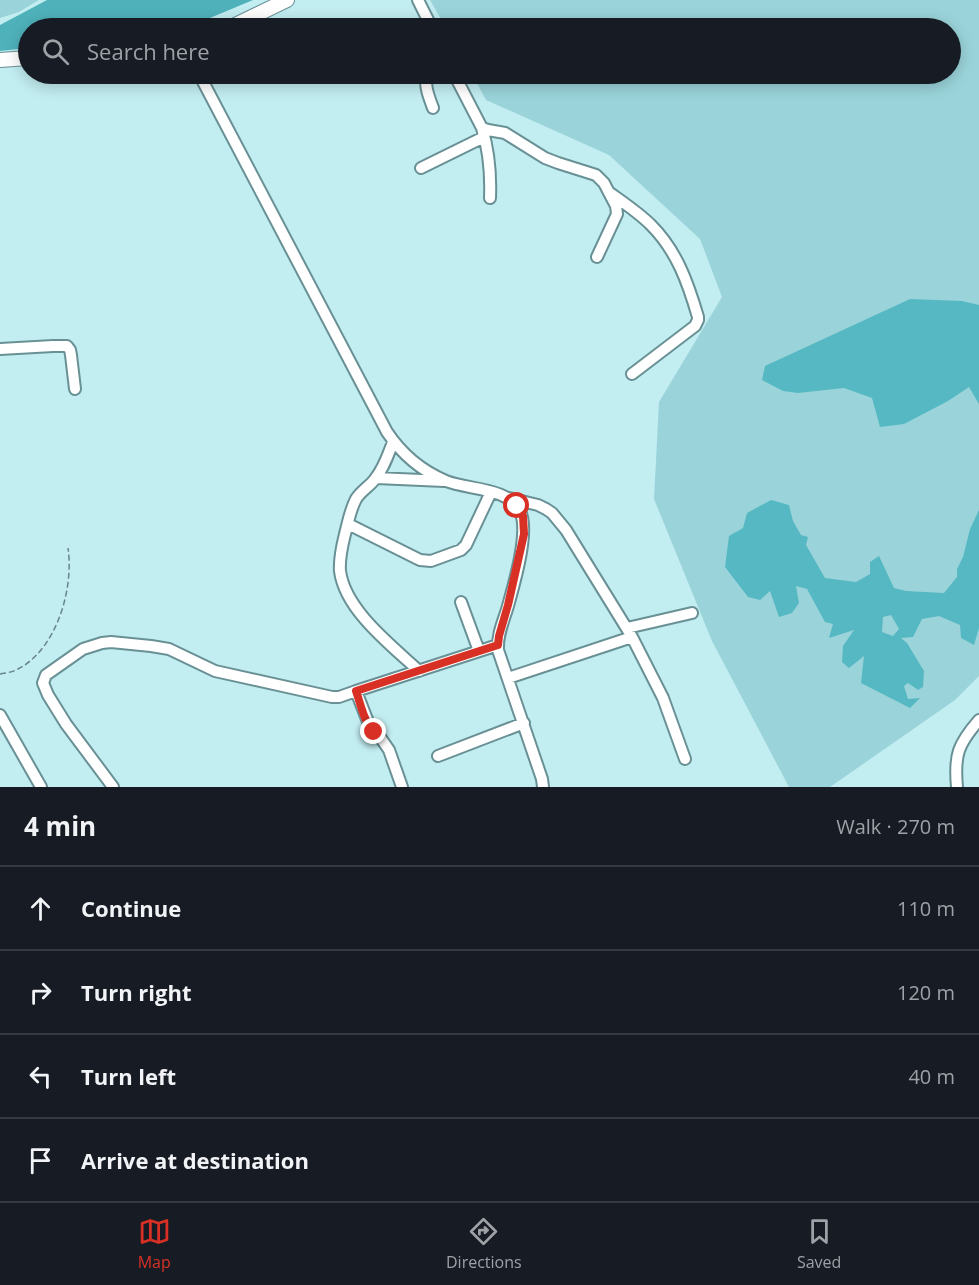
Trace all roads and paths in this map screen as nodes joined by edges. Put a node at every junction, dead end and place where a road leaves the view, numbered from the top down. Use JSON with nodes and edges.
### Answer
{"nodes":[{"id":1,"x":287,"y":0,"type":"edge"},
{"id":2,"x":418,"y":0,"type":"edge"},
{"id":3,"x":250,"y":18,"type":"edge"},
{"id":4,"x":427,"y":18,"type":"edge"},
{"id":5,"x":18,"y":59,"type":"edge"},
{"id":6,"x":0,"y":60,"type":"edge"},
{"id":7,"x":204,"y":84,"type":"edge"},
{"id":8,"x":426,"y":84,"type":"edge"},
{"id":9,"x":459,"y":84,"type":"edge"},
{"id":10,"x":433,"y":108,"type":"dead end"},
{"id":11,"x":483,"y":132,"type":"junction"},
{"id":12,"x":421,"y":168,"type":"dead end"},
{"id":13,"x":608,"y":191,"type":"junction"},
{"id":14,"x":490,"y":198,"type":"dead end"},
{"id":15,"x":597,"y":257,"type":"dead end"},
{"id":16,"x":0,"y":349,"type":"edge"},
{"id":17,"x":632,"y":374,"type":"dead end"},
{"id":18,"x":75,"y":389,"type":"dead end"},
{"id":19,"x":393,"y":442,"type":"junction"},
{"id":20,"x":376,"y":478,"type":"junction"},
{"id":21,"x":447,"y":481,"type":"junction"},
{"id":22,"x":491,"y":492,"type":"junction"},
{"id":23,"x":506,"y":497,"type":"junction"},
{"id":24,"x":348,"y":524,"type":"junction"},
{"id":25,"x":68,"y":548,"type":"dead end"},
{"id":26,"x":461,"y":602,"type":"dead end"},
{"id":27,"x":692,"y":613,"type":"dead end"},
{"id":28,"x":629,"y":633,"type":"junction"},
{"id":29,"x":498,"y":645,"type":"junction"},
{"id":30,"x":479,"y":651,"type":"junction"},
{"id":31,"x":419,"y":671,"type":"junction"},
{"id":32,"x":0,"y":674,"type":"edge"},
{"id":33,"x":508,"y":678,"type":"junction"},
{"id":34,"x":356,"y":691,"type":"junction"},
{"id":35,"x":0,"y":715,"type":"edge"},
{"id":36,"x":979,"y":720,"type":"edge"},
{"id":37,"x":524,"y":723,"type":"junction"},
{"id":38,"x":438,"y":756,"type":"dead end"},
{"id":39,"x":685,"y":759,"type":"dead end"},
{"id":40,"x":41,"y":787,"type":"edge"},
{"id":41,"x":114,"y":787,"type":"edge"},
{"id":42,"x":402,"y":787,"type":"edge"},
{"id":43,"x":543,"y":787,"type":"edge"},
{"id":44,"x":957,"y":787,"type":"edge"}],
"edges":[{"from":1,"to":3,"type":"main road"},
{"from":2,"to":4,"type":"street"},
{"from":5,"to":6,"type":"main road"},
{"from":7,"to":19,"type":"street"},
{"from":8,"to":10,"type":"street"},
{"from":9,"to":11,"type":"street"},
{"from":11,"to":12,"type":"street"},
{"from":11,"to":13,"type":"street"},
{"from":11,"to":14,"type":"street"},
{"from":13,"to":15,"type":"street"},
{"from":13,"to":17,"type":"street"},
{"from":16,"to":18,"type":"street"},
{"from":19,"to":20,"type":"street"},
{"from":19,"to":21,"type":"street"},
{"from":20,"to":21,"type":"street"},
{"from":20,"to":24,"type":"street"},
{"from":21,"to":22,"type":"street"},
{"from":22,"to":23,"type":"street"},
{"from":22,"to":24,"type":"street"},
{"from":23,"to":28,"type":"street"},
{"from":23,"to":29,"type":"street"},
{"from":24,"to":31,"type":"street"},
{"from":25,"to":32,"type":"path"},
{"from":26,"to":30,"type":"street"},
{"from":27,"to":28,"type":"street"},
{"from":28,"to":33,"type":"street"},
{"from":28,"to":39,"type":"street"},
{"from":29,"to":30,"type":"street"},
{"from":29,"to":33,"type":"street"},
{"from":30,"to":31,"type":"street"},
{"from":31,"to":34,"type":"street"},
{"from":33,"to":37,"type":"street"},
{"from":34,"to":41,"type":"street"},
{"from":34,"to":42,"type":"street"},
{"from":35,"to":40,"type":"street"},
{"from":36,"to":44,"type":"street"},
{"from":37,"to":38,"type":"street"},
{"from":37,"to":43,"type":"street"}]}
